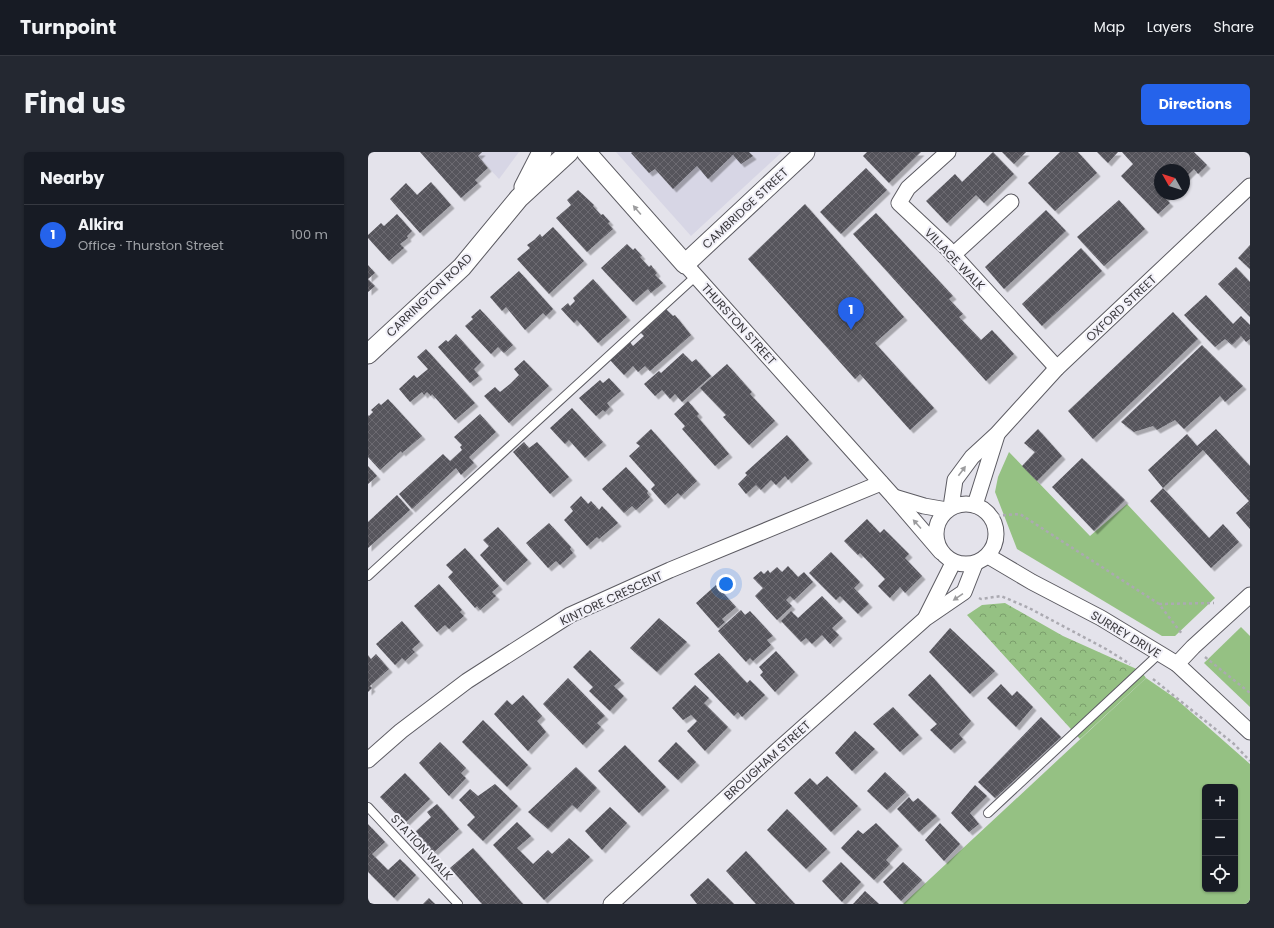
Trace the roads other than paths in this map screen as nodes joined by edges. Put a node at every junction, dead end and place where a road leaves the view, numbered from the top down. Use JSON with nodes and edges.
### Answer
{"nodes":[{"id":1,"x":542,"y":152,"type":"edge"},
{"id":2,"x":568,"y":152,"type":"edge"},
{"id":3,"x":586,"y":152,"type":"edge"},
{"id":4,"x":805,"y":152,"type":"edge"},
{"id":5,"x":948,"y":152,"type":"edge"},
{"id":6,"x":1250,"y":186,"type":"edge"},
{"id":7,"x":519,"y":198,"type":"junction"},
{"id":8,"x":1010,"y":202,"type":"dead end"},
{"id":9,"x":953,"y":255,"type":"junction"},
{"id":10,"x":691,"y":270,"type":"junction"},
{"id":11,"x":368,"y":354,"type":"edge"},
{"id":12,"x":1057,"y":368,"type":"junction"},
{"id":13,"x":997,"y":434,"type":"junction"},
{"id":14,"x":881,"y":483,"type":"junction"},
{"id":15,"x":893,"y":496,"type":"junction"},
{"id":16,"x":975,"y":505,"type":"junction"},
{"id":17,"x":949,"y":508,"type":"junction"},
{"id":18,"x":941,"y":552,"type":"junction"},
{"id":19,"x":982,"y":560,"type":"junction"},
{"id":20,"x":953,"y":562,"type":"junction"},
{"id":21,"x":368,"y":576,"type":"edge"},
{"id":22,"x":1245,"y":599,"type":"edge"},
{"id":23,"x":926,"y":618,"type":"junction"},
{"id":24,"x":1160,"y":654,"type":"junction"},
{"id":25,"x":1177,"y":664,"type":"junction"},
{"id":26,"x":1250,"y":732,"type":"edge"},
{"id":27,"x":368,"y":760,"type":"edge"},
{"id":28,"x":368,"y":806,"type":"edge"},
{"id":29,"x":988,"y":813,"type":"dead end"},
{"id":30,"x":458,"y":904,"type":"edge"},
{"id":31,"x":611,"y":904,"type":"edge"}],
"edges":[{"from":1,"to":7,"type":"street","name":"CARRINGTON ROAD"},
{"from":2,"to":7,"type":"street","name":"CARRINGTON ROAD"},
{"from":10,"to":3,"type":"street","name":"THURSTON STREET","one_way":true},
{"from":4,"to":10,"type":"street","name":"CAMBRIDGE STREET"},
{"from":5,"to":9,"type":"street","name":"VILLAGE WALK"},
{"from":6,"to":12,"type":"street","name":"OXFORD STREET"},
{"from":7,"to":11,"type":"street","name":"CARRINGTON ROAD"},
{"from":8,"to":9,"type":"street"},
{"from":9,"to":12,"type":"street","name":"VILLAGE WALK"},
{"from":10,"to":14,"type":"street","name":"THURSTON STREET"},
{"from":10,"to":21,"type":"lane"},
{"from":12,"to":13,"type":"street","name":"OXFORD STREET"},
{"from":13,"to":16,"type":"street","name":"OXFORD STREET"},
{"from":17,"to":13,"type":"street","name":"OXFORD STREET","one_way":true},
{"from":14,"to":15,"type":"street","name":"THURSTON STREET"},
{"from":14,"to":27,"type":"street","name":"KINTORE CRESCENT"},
{"from":15,"to":17,"type":"street","name":"THURSTON STREET"},
{"from":18,"to":15,"type":"street","name":"THURSTON STREET","one_way":true},
{"from":16,"to":17,"type":"street"},
{"from":16,"to":19,"type":"street"},
{"from":17,"to":18,"type":"street"},
{"from":18,"to":20,"type":"street"},
{"from":19,"to":20,"type":"street"},
{"from":19,"to":23,"type":"street","name":"BROUGHAM STREET","one_way":true},
{"from":19,"to":24,"type":"street","name":"SURREY DRIVE"},
{"from":20,"to":23,"type":"street","name":"BROUGHAM STREET"},
{"from":22,"to":25,"type":"street"},
{"from":23,"to":31,"type":"street","name":"BROUGHAM STREET"},
{"from":24,"to":25,"type":"street","name":"SURREY DRIVE"},
{"from":24,"to":29,"type":"lane"},
{"from":25,"to":26,"type":"street","name":"SURREY DRIVE"},
{"from":28,"to":30,"type":"lane","name":"STATION WALK"}]}
